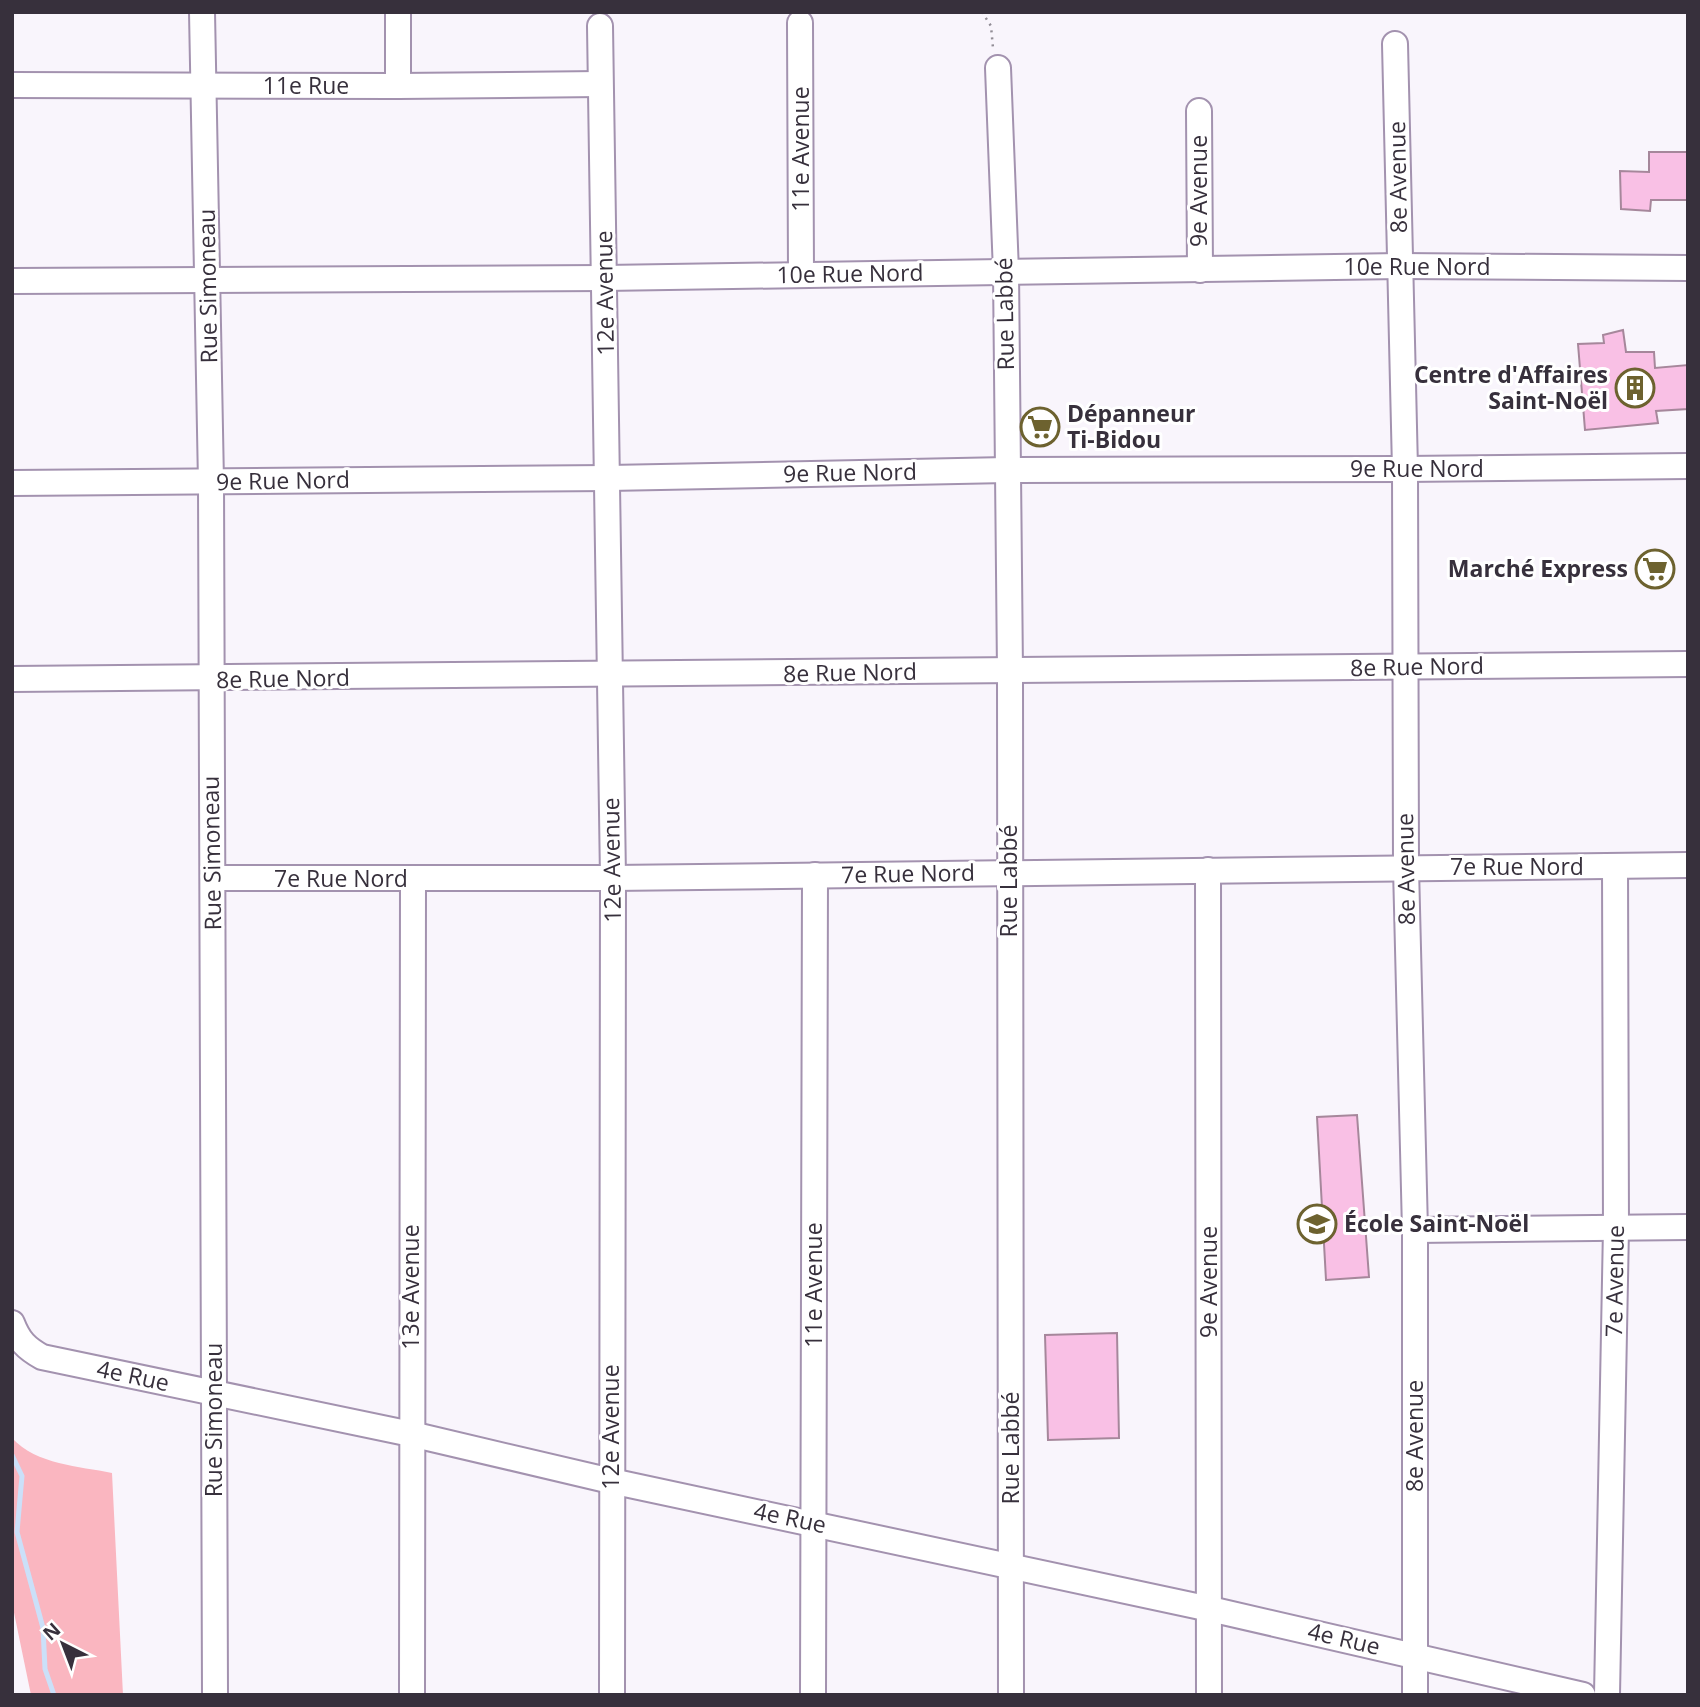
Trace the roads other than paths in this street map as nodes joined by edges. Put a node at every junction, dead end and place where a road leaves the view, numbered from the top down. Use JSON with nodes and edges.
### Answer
{"nodes":[{"id":1,"x":202,"y":12,"type":"edge"},
{"id":2,"x":398,"y":12,"type":"edge"},
{"id":3,"x":800,"y":23,"type":"dead end"},
{"id":4,"x":600,"y":26,"type":"dead end"},
{"id":5,"x":1395,"y":44,"type":"dead end"},
{"id":6,"x":998,"y":68,"type":"road end"},
{"id":7,"x":600,"y":84,"type":"junction"},
{"id":8,"x":12,"y":85,"type":"edge"},
{"id":9,"x":203,"y":86,"type":"junction"},
{"id":10,"x":398,"y":86,"type":"junction"},
{"id":11,"x":1199,"y":111,"type":"dead end"},
{"id":12,"x":1400,"y":266,"type":"junction"},
{"id":13,"x":1688,"y":268,"type":"edge"},
{"id":14,"x":1200,"y":270,"type":"junction"},
{"id":15,"x":1006,"y":272,"type":"junction"},
{"id":16,"x":802,"y":275,"type":"junction"},
{"id":17,"x":605,"y":278,"type":"junction"},
{"id":18,"x":208,"y":280,"type":"junction"},
{"id":19,"x":12,"y":281,"type":"edge"},
{"id":20,"x":1688,"y":466,"type":"edge"},
{"id":21,"x":1405,"y":469,"type":"junction"},
{"id":22,"x":1007,"y":470,"type":"junction"},
{"id":23,"x":609,"y":478,"type":"junction"},
{"id":24,"x":211,"y":482,"type":"junction"},
{"id":25,"x":12,"y":483,"type":"edge"},
{"id":26,"x":1688,"y":664,"type":"edge"},
{"id":27,"x":1405,"y":667,"type":"junction"},
{"id":28,"x":1010,"y":671,"type":"junction"},
{"id":29,"x":610,"y":676,"type":"junction"},
{"id":30,"x":12,"y":679,"type":"edge"},
{"id":31,"x":210,"y":679,"type":"junction"},
{"id":32,"x":1688,"y":865,"type":"edge"},
{"id":33,"x":1615,"y":866,"type":"junction"},
{"id":34,"x":1406,"y":868,"type":"junction"},
{"id":35,"x":1208,"y":870,"type":"junction"},
{"id":36,"x":1009,"y":872,"type":"junction"},
{"id":37,"x":814,"y":875,"type":"junction"},
{"id":38,"x":213,"y":878,"type":"junction"},
{"id":39,"x":613,"y":878,"type":"junction"},
{"id":40,"x":413,"y":879,"type":"junction"},
{"id":41,"x":1688,"y":1227,"type":"edge"},
{"id":42,"x":1616,"y":1228,"type":"junction"},
{"id":43,"x":1415,"y":1230,"type":"junction"},
{"id":44,"x":12,"y":1323,"type":"edge"},
{"id":45,"x":214,"y":1392,"type":"junction"},
{"id":46,"x":411,"y":1434,"type":"junction"},
{"id":47,"x":611,"y":1481,"type":"junction"},
{"id":48,"x":814,"y":1522,"type":"junction"},
{"id":49,"x":1012,"y":1566,"type":"junction"},
{"id":50,"x":1210,"y":1609,"type":"junction"},
{"id":51,"x":1415,"y":1654,"type":"junction"},
{"id":52,"x":215,"y":1695,"type":"edge"},
{"id":53,"x":412,"y":1695,"type":"edge"},
{"id":54,"x":612,"y":1695,"type":"edge"},
{"id":55,"x":813,"y":1695,"type":"edge"},
{"id":56,"x":1011,"y":1695,"type":"edge"},
{"id":57,"x":1209,"y":1695,"type":"edge"},
{"id":58,"x":1415,"y":1695,"type":"edge"},
{"id":59,"x":1583,"y":1695,"type":"edge"},
{"id":60,"x":1607,"y":1695,"type":"edge"}],
"edges":[{"from":1,"to":9,"type":"street","name":"Rue Simoneau"},
{"from":2,"to":10,"type":"street"},
{"from":3,"to":16,"type":"street","name":"11e Avenue"},
{"from":4,"to":7,"type":"street","name":"12e Avenue"},
{"from":5,"to":12,"type":"street","name":"8e Avenue"},
{"from":6,"to":15,"type":"street","name":"Rue Labbé"},
{"from":7,"to":10,"type":"street","name":"11e Rue"},
{"from":7,"to":17,"type":"street","name":"12e Avenue"},
{"from":8,"to":9,"type":"street","name":"11e Rue"},
{"from":9,"to":10,"type":"street","name":"11e Rue"},
{"from":9,"to":18,"type":"street","name":"Rue Simoneau"},
{"from":11,"to":14,"type":"street","name":"9e Avenue"},
{"from":12,"to":13,"type":"street","name":"10e Rue Nord"},
{"from":12,"to":14,"type":"street","name":"10e Rue Nord"},
{"from":12,"to":21,"type":"street","name":"8e Avenue"},
{"from":14,"to":15,"type":"street","name":"10e Rue Nord"},
{"from":15,"to":16,"type":"street","name":"10e Rue Nord"},
{"from":15,"to":22,"type":"street","name":"Rue Labbé"},
{"from":16,"to":17,"type":"street","name":"10e Rue Nord"},
{"from":17,"to":18,"type":"street","name":"10e Rue Nord"},
{"from":17,"to":23,"type":"street","name":"12e Avenue"},
{"from":18,"to":19,"type":"street","name":"10e Rue Nord"},
{"from":18,"to":24,"type":"street","name":"Rue Simoneau"},
{"from":20,"to":21,"type":"street","name":"9e Rue Nord"},
{"from":21,"to":22,"type":"street","name":"9e Rue Nord"},
{"from":21,"to":27,"type":"street","name":"8e Avenue"},
{"from":22,"to":23,"type":"street","name":"9e Rue Nord"},
{"from":22,"to":28,"type":"street","name":"Rue Labbé"},
{"from":23,"to":24,"type":"street","name":"9e Rue Nord"},
{"from":23,"to":29,"type":"street","name":"12e Avenue"},
{"from":24,"to":25,"type":"street","name":"9e Rue Nord"},
{"from":24,"to":31,"type":"street","name":"Rue Simoneau"},
{"from":26,"to":27,"type":"street","name":"8e Rue Nord"},
{"from":27,"to":28,"type":"street","name":"8e Rue Nord"},
{"from":27,"to":34,"type":"street","name":"8e Avenue"},
{"from":28,"to":29,"type":"street","name":"8e Rue Nord"},
{"from":28,"to":36,"type":"street","name":"Rue Labbé"},
{"from":29,"to":31,"type":"street","name":"8e Rue Nord"},
{"from":29,"to":39,"type":"street","name":"12e Avenue"},
{"from":30,"to":31,"type":"street","name":"8e Rue Nord"},
{"from":31,"to":38,"type":"street","name":"Rue Simoneau"},
{"from":32,"to":33,"type":"street","name":"7e Rue Nord"},
{"from":33,"to":34,"type":"street","name":"7e Rue Nord"},
{"from":33,"to":42,"type":"street","name":"7e Avenue"},
{"from":34,"to":35,"type":"street","name":"7e Rue Nord"},
{"from":34,"to":43,"type":"street","name":"8e Avenue"},
{"from":35,"to":36,"type":"street","name":"7e Rue Nord"},
{"from":35,"to":50,"type":"street","name":"9e Avenue"},
{"from":36,"to":37,"type":"street","name":"7e Rue Nord"},
{"from":36,"to":49,"type":"street","name":"Rue Labbé"},
{"from":37,"to":39,"type":"street","name":"7e Rue Nord"},
{"from":37,"to":48,"type":"street","name":"11e Avenue"},
{"from":38,"to":40,"type":"street","name":"7e Rue Nord"},
{"from":38,"to":45,"type":"street","name":"Rue Simoneau"},
{"from":39,"to":40,"type":"street","name":"7e Rue Nord"},
{"from":39,"to":47,"type":"street","name":"12e Avenue"},
{"from":40,"to":46,"type":"street","name":"13e Avenue"},
{"from":41,"to":42,"type":"street"},
{"from":42,"to":43,"type":"street"},
{"from":42,"to":60,"type":"street","name":"7e Avenue"},
{"from":43,"to":51,"type":"street","name":"8e Avenue"},
{"from":44,"to":45,"type":"street","name":"4e Rue"},
{"from":45,"to":46,"type":"street","name":"4e Rue"},
{"from":45,"to":52,"type":"street","name":"Rue Simoneau"},
{"from":46,"to":47,"type":"street","name":"4e Rue"},
{"from":46,"to":53,"type":"street","name":"13e Avenue"},
{"from":47,"to":48,"type":"street","name":"4e Rue"},
{"from":47,"to":54,"type":"street","name":"12e Avenue"},
{"from":48,"to":49,"type":"street","name":"4e Rue"},
{"from":48,"to":55,"type":"street","name":"11e Avenue"},
{"from":49,"to":50,"type":"street","name":"4e Rue"},
{"from":49,"to":56,"type":"street","name":"Rue Labbé"},
{"from":50,"to":51,"type":"street","name":"4e Rue"},
{"from":50,"to":57,"type":"street","name":"9e Avenue"},
{"from":51,"to":58,"type":"street","name":"8e Avenue"},
{"from":51,"to":59,"type":"street","name":"4e Rue"}]}
